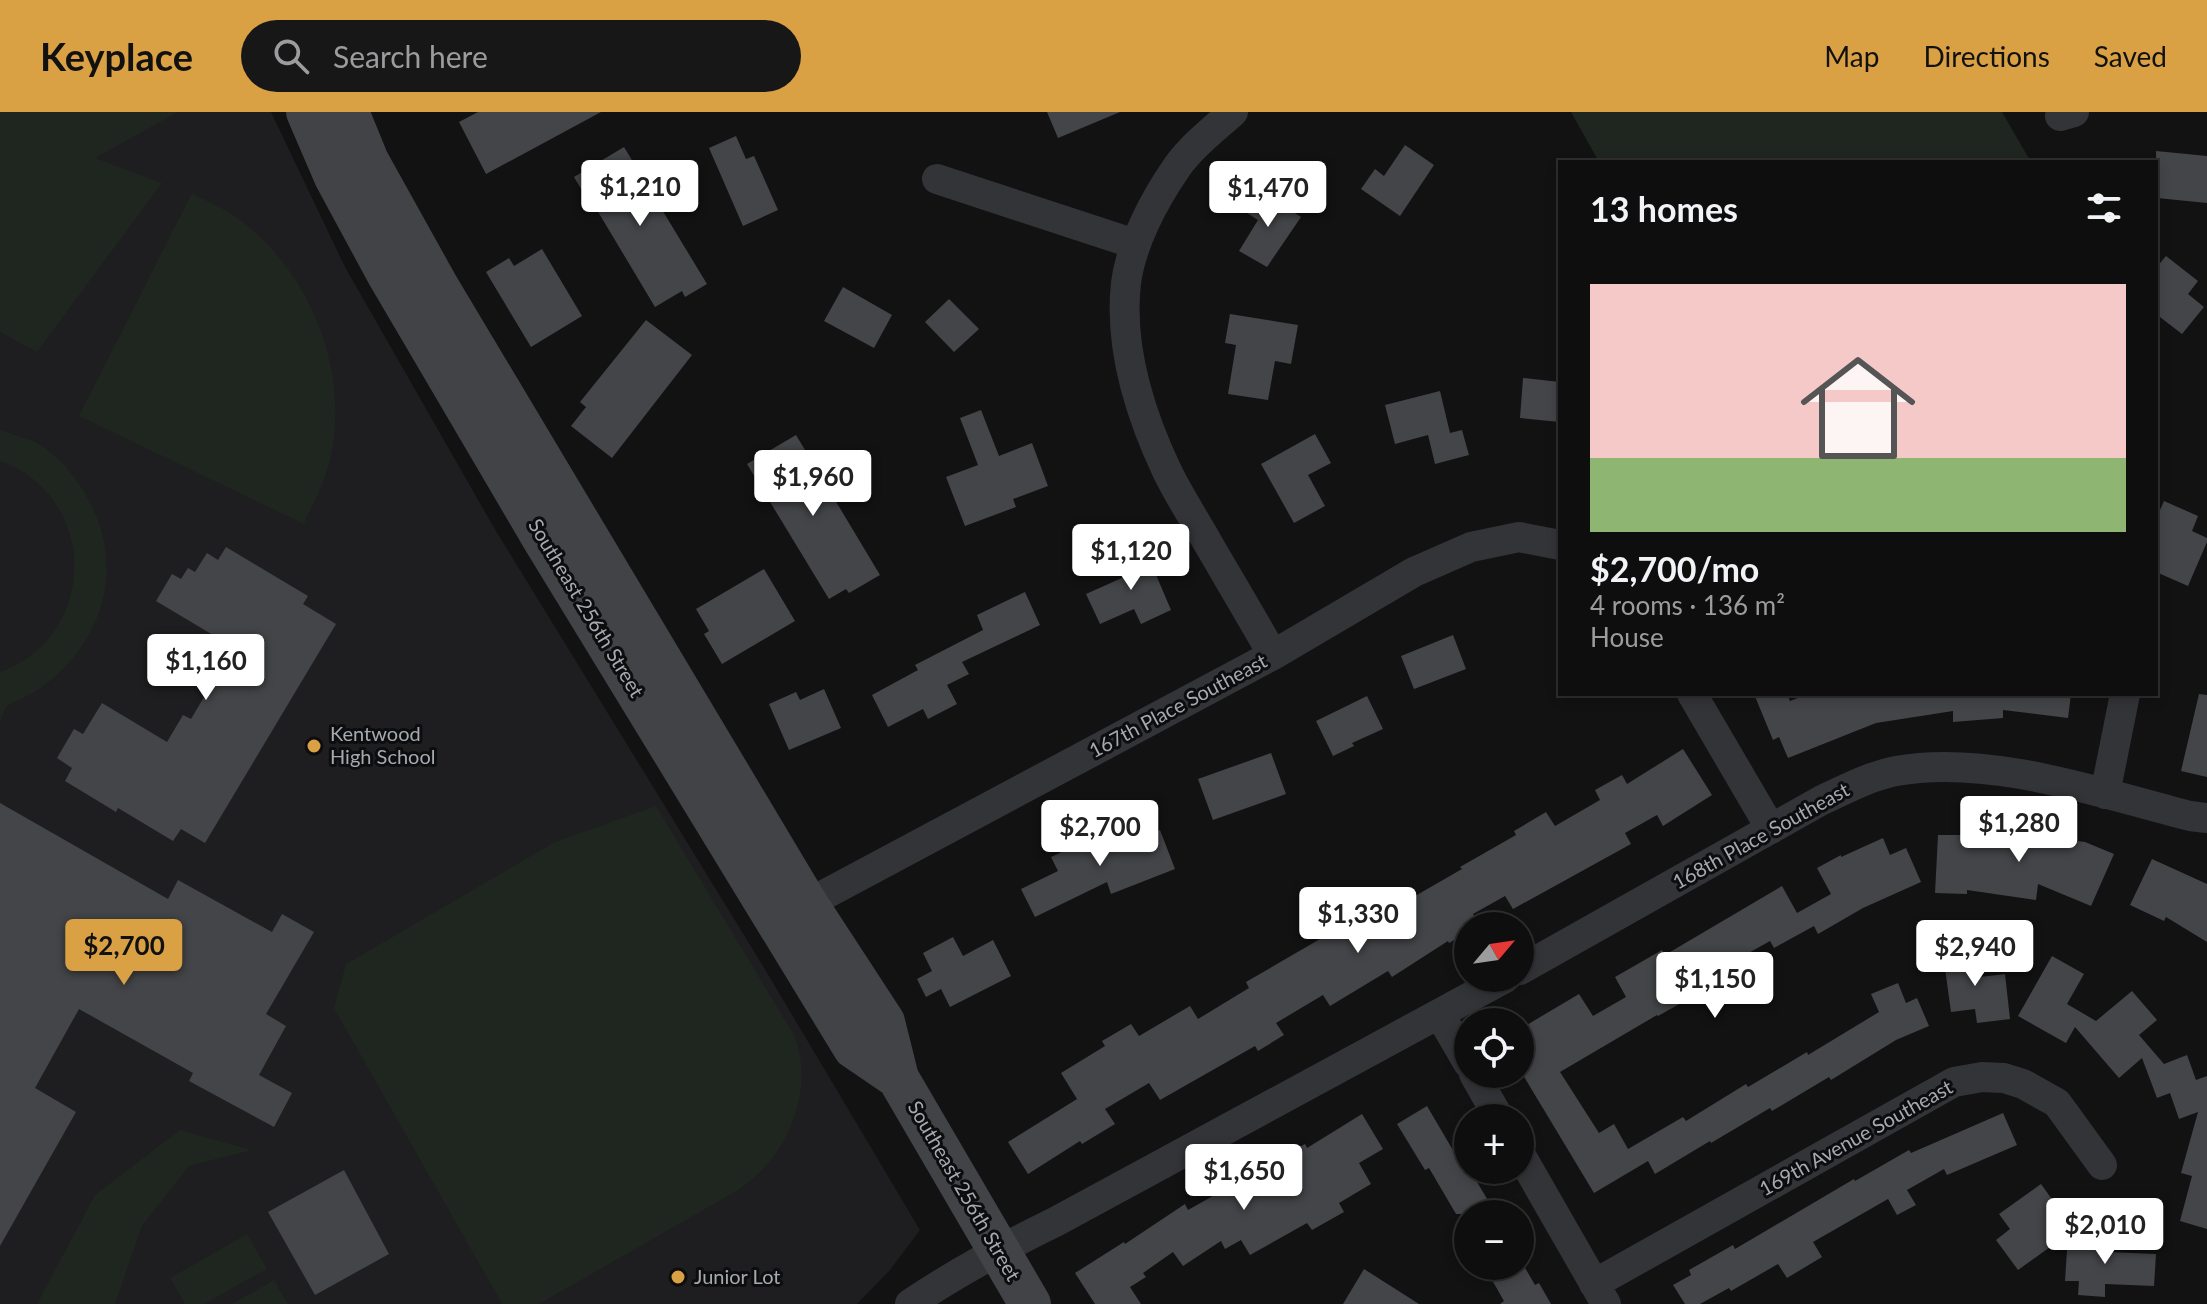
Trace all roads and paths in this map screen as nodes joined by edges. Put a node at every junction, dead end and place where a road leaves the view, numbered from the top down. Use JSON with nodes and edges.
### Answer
{"nodes":[{"id":1,"x":307,"y":112,"type":"edge"},
{"id":2,"x":348,"y":112,"type":"edge"},
{"id":3,"x":1233,"y":112,"type":"edge"},
{"id":4,"x":937,"y":179,"type":"dead end"},
{"id":5,"x":1135,"y":244,"type":"junction"},
{"id":6,"x":450,"y":380,"type":"junction"},
{"id":7,"x":502,"y":395,"type":"junction"},
{"id":8,"x":1558,"y":544,"type":"edge"},
{"id":9,"x":1273,"y":655,"type":"junction"},
{"id":10,"x":1693,"y":696,"type":"edge"},
{"id":11,"x":2125,"y":696,"type":"edge"},
{"id":12,"x":2105,"y":794,"type":"junction"},
{"id":13,"x":2207,"y":818,"type":"edge"},
{"id":14,"x":1771,"y":829,"type":"junction"},
{"id":15,"x":807,"y":904,"type":"junction"},
{"id":16,"x":1534,"y":962,"type":"edge"},
{"id":17,"x":1480,"y":992,"type":"edge"},
{"id":18,"x":1440,"y":1015,"type":"junction"},
{"id":19,"x":1454,"y":1039,"type":"edge"},
{"id":20,"x":898,"y":1078,"type":"junction"},
{"id":21,"x":2102,"y":1165,"type":"dead end"},
{"id":22,"x":1534,"y":1178,"type":"edge"},
{"id":23,"x":998,"y":1250,"type":"junction"},
{"id":24,"x":1600,"y":1294,"type":"edge"},
{"id":25,"x":910,"y":1304,"type":"edge"},
{"id":26,"x":1030,"y":1304,"type":"edge"}],
"edges":[{"from":1,"to":6,"type":"main road","name":"Southeast 256th Street"},
{"from":2,"to":7,"type":"main road","name":"Southeast 256th Street"},
{"from":3,"to":5,"type":"street"},
{"from":4,"to":5,"type":"street"},
{"from":5,"to":9,"type":"street"},
{"from":6,"to":7,"type":"main road"},
{"from":6,"to":20,"type":"main road","name":"Southeast 256th Street"},
{"from":7,"to":15,"type":"main road","name":"Southeast 256th Street"},
{"from":8,"to":9,"type":"street","name":"167th Place Southeast"},
{"from":9,"to":15,"type":"street","name":"167th Place Southeast"},
{"from":10,"to":14,"type":"street"},
{"from":11,"to":12,"type":"street"},
{"from":12,"to":13,"type":"street","name":"168th Place Southeast"},
{"from":12,"to":14,"type":"street","name":"168th Place Southeast"},
{"from":14,"to":16,"type":"street","name":"168th Place Southeast"},
{"from":15,"to":20,"type":"main road","name":"Southeast 256th Street"},
{"from":17,"to":18,"type":"street"},
{"from":18,"to":19,"type":"street"},
{"from":18,"to":23,"type":"street"},
{"from":20,"to":23,"type":"main road","name":"Southeast 256th Street"},
{"from":21,"to":24,"type":"street","name":"169th Avenue Southeast"},
{"from":22,"to":24,"type":"street"},
{"from":23,"to":25,"type":"street"},
{"from":23,"to":26,"type":"main road","name":"Southeast 256th Street"}]}
